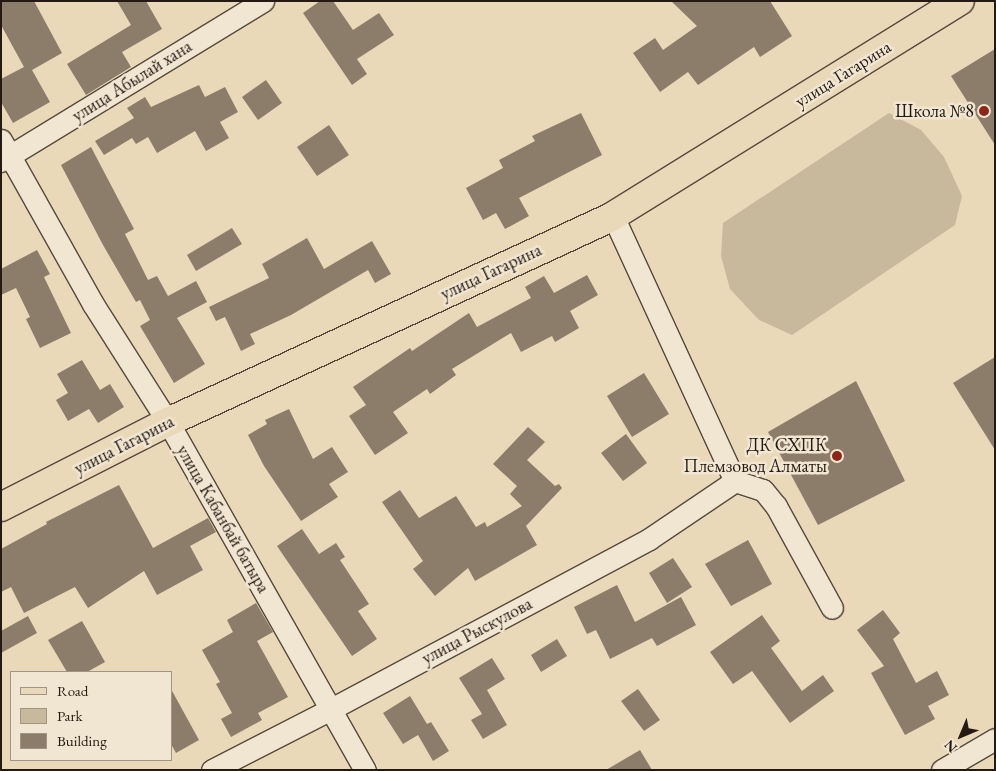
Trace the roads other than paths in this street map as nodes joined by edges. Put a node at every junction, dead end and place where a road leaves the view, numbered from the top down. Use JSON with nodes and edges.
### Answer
{"nodes":[{"id":1,"x":263,"y":1,"type":"edge"},
{"id":2,"x":960,"y":1,"type":"edge"},
{"id":3,"x":4,"y":152,"type":"edge"},
{"id":4,"x":613,"y":216,"type":"junction"},
{"id":5,"x":168,"y":422,"type":"junction"},
{"id":6,"x":735,"y":481,"type":"junction"},
{"id":7,"x":1,"y":507,"type":"edge"},
{"id":8,"x":832,"y":608,"type":"dead end"},
{"id":9,"x":331,"y":709,"type":"junction"},
{"id":10,"x":995,"y":739,"type":"edge"},
{"id":11,"x":212,"y":770,"type":"edge"},
{"id":12,"x":365,"y":770,"type":"edge"},
{"id":13,"x":942,"y":770,"type":"edge"}],
"edges":[{"from":1,"to":3,"type":"street","name":"улица Абылай хана"},
{"from":2,"to":4,"type":"main road","name":"улица Гагарина"},
{"from":3,"to":5,"type":"street","name":"улица Кабанбай батыра"},
{"from":4,"to":5,"type":"main road","name":"улица Гагарина"},
{"from":4,"to":6,"type":"street"},
{"from":5,"to":7,"type":"main road","name":"улица Гагарина"},
{"from":5,"to":9,"type":"street","name":"улица Кабанбай батыра"},
{"from":6,"to":8,"type":"street"},
{"from":6,"to":9,"type":"street","name":"улица Рыскулова"},
{"from":9,"to":11,"type":"street","name":"улица Рыскулова"},
{"from":9,"to":12,"type":"street","name":"улица Кабанбай батыра"},
{"from":10,"to":13,"type":"street"}]}
